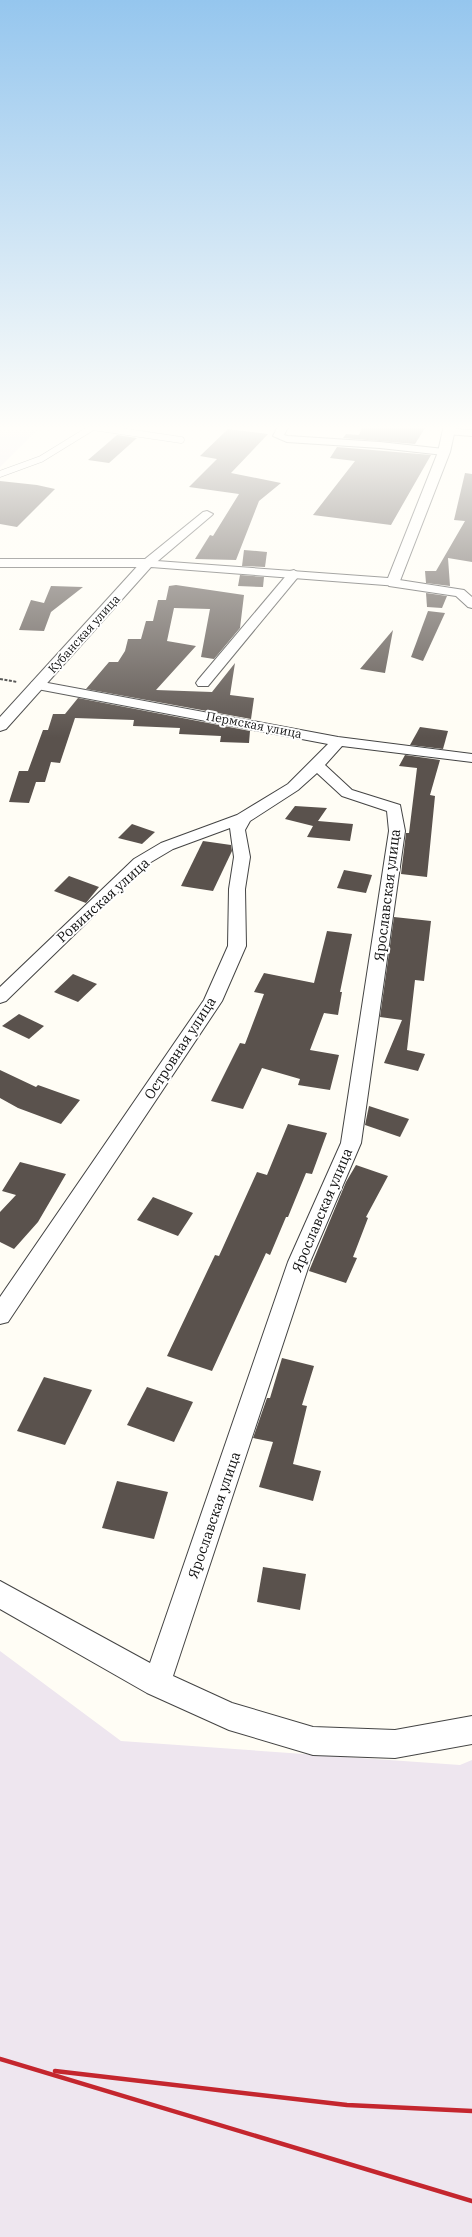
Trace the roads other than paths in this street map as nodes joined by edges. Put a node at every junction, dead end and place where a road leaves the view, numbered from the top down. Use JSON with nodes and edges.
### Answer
{"nodes":[{"id":1,"x":188,"y":529,"type":"edge"},
{"id":2,"x":414,"y":529,"type":"edge"},
{"id":3,"x":0,"y":563,"type":"edge"},
{"id":4,"x":148,"y":563,"type":"junction"},
{"id":5,"x":294,"y":574,"type":"junction"},
{"id":6,"x":393,"y":583,"type":"junction"},
{"id":7,"x":472,"y":604,"type":"edge"},
{"id":8,"x":203,"y":683,"type":"dead end"},
{"id":9,"x":37,"y":685,"type":"junction"},
{"id":10,"x":0,"y":726,"type":"edge"},
{"id":11,"x":338,"y":741,"type":"junction"},
{"id":12,"x":472,"y":758,"type":"edge"},
{"id":13,"x":317,"y":765,"type":"junction"},
{"id":14,"x":243,"y":818,"type":"junction"},
{"id":15,"x":0,"y":997,"type":"edge"},
{"id":16,"x":0,"y":1315,"type":"edge"},
{"id":17,"x":0,"y":1594,"type":"edge"},
{"id":18,"x":157,"y":1683,"type":"junction"},
{"id":19,"x":472,"y":1730,"type":"edge"}],
"edges":[{"from":1,"to":4,"type":"street","name":"Кубанская улица"},
{"from":2,"to":6,"type":"street"},
{"from":3,"to":4,"type":"street"},
{"from":4,"to":5,"type":"street"},
{"from":4,"to":9,"type":"street","name":"Кубанская улица"},
{"from":5,"to":6,"type":"street"},
{"from":5,"to":8,"type":"street"},
{"from":6,"to":7,"type":"street"},
{"from":9,"to":10,"type":"street","name":"Кубанская улица"},
{"from":9,"to":11,"type":"street","name":"Пермская улица"},
{"from":11,"to":12,"type":"street","name":"Пермская улица"},
{"from":11,"to":13,"type":"street"},
{"from":13,"to":14,"type":"street"},
{"from":13,"to":18,"type":"street","name":"Ярославская улица"},
{"from":14,"to":15,"type":"street","name":"Ровинская улица"},
{"from":14,"to":16,"type":"street","name":"Островная улица"},
{"from":17,"to":18,"type":"street"},
{"from":18,"to":19,"type":"street"}]}
